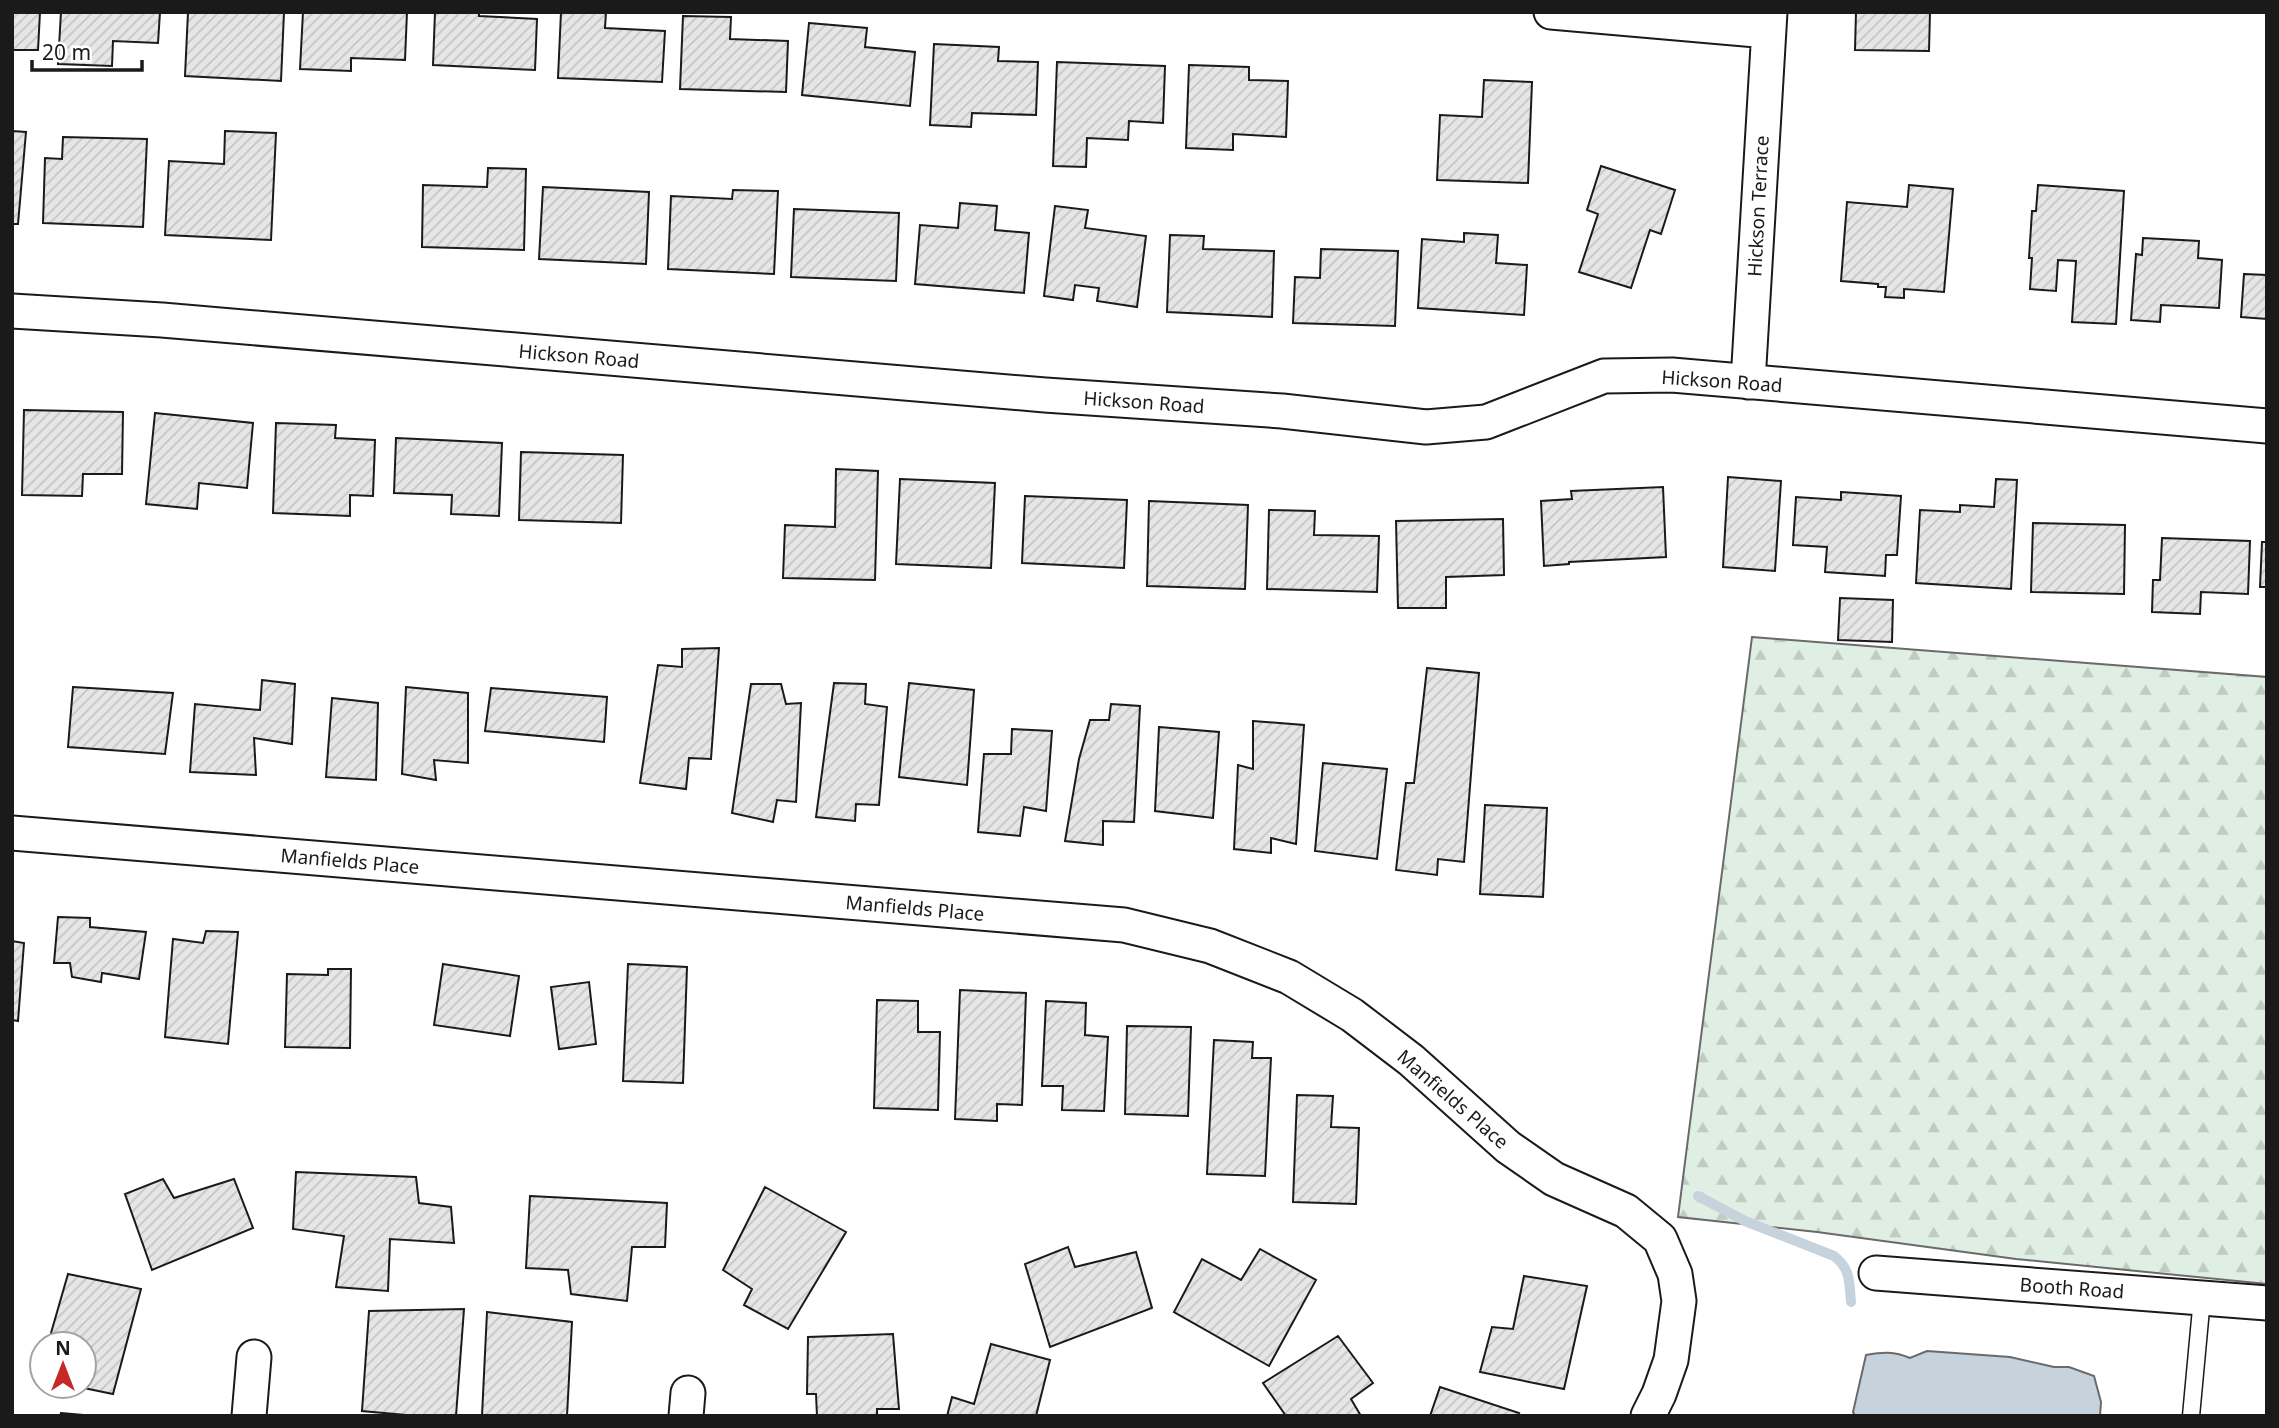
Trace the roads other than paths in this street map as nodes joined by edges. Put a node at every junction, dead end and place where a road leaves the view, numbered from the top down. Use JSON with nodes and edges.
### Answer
{"nodes":[{"id":1,"x":1552,"y":12,"type":"edge"},
{"id":2,"x":1769,"y":22,"type":"edge"},
{"id":3,"x":12,"y":311,"type":"edge"},
{"id":4,"x":1748,"y":382,"type":"junction"},
{"id":5,"x":2267,"y":426,"type":"edge"},
{"id":6,"x":12,"y":832,"type":"edge"},
{"id":7,"x":1876,"y":1273,"type":"dead end"},
{"id":8,"x":2202,"y":1297,"type":"junction"},
{"id":9,"x":2267,"y":1303,"type":"edge"},
{"id":10,"x":254,"y":1357,"type":"dead end"},
{"id":11,"x":249,"y":1416,"type":"edge"},
{"id":12,"x":1648,"y":1416,"type":"edge"},
{"id":13,"x":2191,"y":1416,"type":"edge"}],
"edges":[{"from":1,"to":2,"type":"street"},
{"from":2,"to":4,"type":"street","name":"Hickson Terrace"},
{"from":3,"to":4,"type":"street","name":"Hickson Road"},
{"from":4,"to":5,"type":"street","name":"Hickson Road"},
{"from":6,"to":12,"type":"street","name":"Manfields Place"},
{"from":7,"to":8,"type":"street","name":"Booth Road"},
{"from":8,"to":9,"type":"street","name":"Booth Road"},
{"from":8,"to":13,"type":"lane"},
{"from":10,"to":11,"type":"street"}]}
